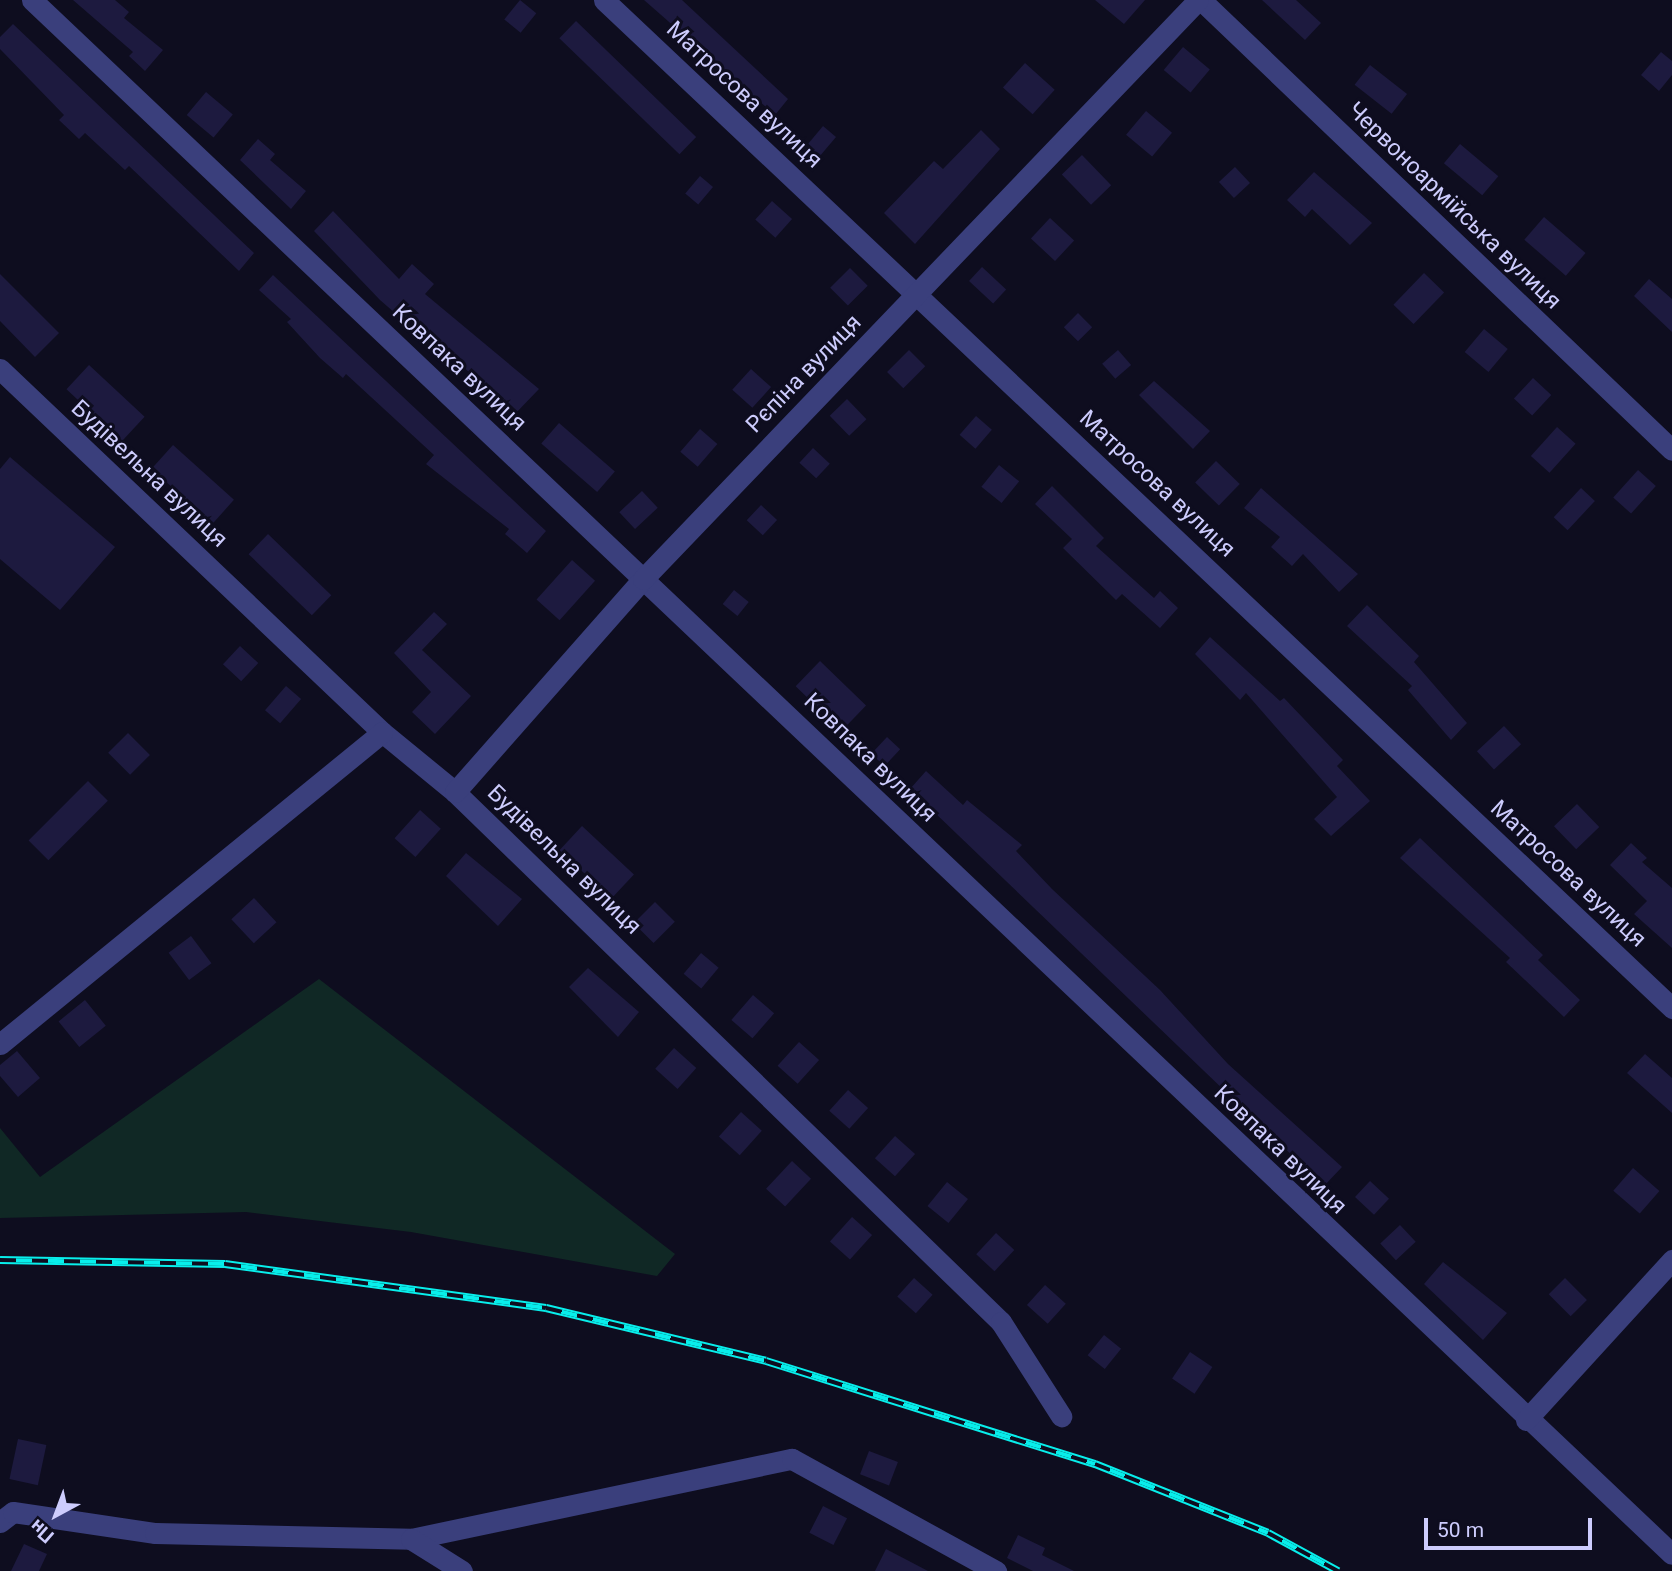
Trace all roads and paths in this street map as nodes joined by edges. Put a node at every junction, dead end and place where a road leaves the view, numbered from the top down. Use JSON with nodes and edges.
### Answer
{"nodes":[{"id":1,"x":32,"y":0,"type":"edge"},
{"id":2,"x":604,"y":0,"type":"edge"},
{"id":3,"x":1199,"y":0,"type":"edge"},
{"id":4,"x":917,"y":294,"type":"junction"},
{"id":5,"x":0,"y":369,"type":"edge"},
{"id":6,"x":1672,"y":450,"type":"edge"},
{"id":7,"x":643,"y":579,"type":"junction"},
{"id":8,"x":382,"y":732,"type":"junction"},
{"id":9,"x":455,"y":792,"type":"junction"},
{"id":10,"x":1672,"y":1009,"type":"edge"},
{"id":11,"x":0,"y":1044,"type":"edge"},
{"id":12,"x":1672,"y":1260,"type":"edge"},
{"id":13,"x":1061,"y":1416,"type":"dead end"},
{"id":14,"x":1526,"y":1420,"type":"junction"},
{"id":15,"x":0,"y":1522,"type":"edge"},
{"id":16,"x":411,"y":1539,"type":"junction"},
{"id":17,"x":1672,"y":1554,"type":"edge"},
{"id":18,"x":462,"y":1571,"type":"edge"},
{"id":19,"x":996,"y":1571,"type":"edge"}],
"edges":[{"from":1,"to":7,"type":"street","name":"Ковпака вулиця"},
{"from":2,"to":4,"type":"street","name":"Матросова вулиця"},
{"from":3,"to":4,"type":"street","name":"Рєпіна вулиця"},
{"from":3,"to":6,"type":"street","name":"Червоноармійська вулиця"},
{"from":4,"to":7,"type":"street","name":"Рєпіна вулиця"},
{"from":4,"to":10,"type":"street","name":"Матросова вулиця"},
{"from":5,"to":8,"type":"street","name":"Будівельна вулиця"},
{"from":7,"to":9,"type":"street","name":"Рєпіна вулиця"},
{"from":7,"to":14,"type":"street","name":"Ковпака вулиця"},
{"from":8,"to":9,"type":"street","name":"Будівельна вулиця"},
{"from":8,"to":11,"type":"street"},
{"from":9,"to":13,"type":"street","name":"Будівельна вулиця"},
{"from":12,"to":14,"type":"street"},
{"from":14,"to":17,"type":"street","name":"Ковпака вулиця"},
{"from":15,"to":16,"type":"street"},
{"from":16,"to":18,"type":"street"},
{"from":16,"to":19,"type":"street"}]}
